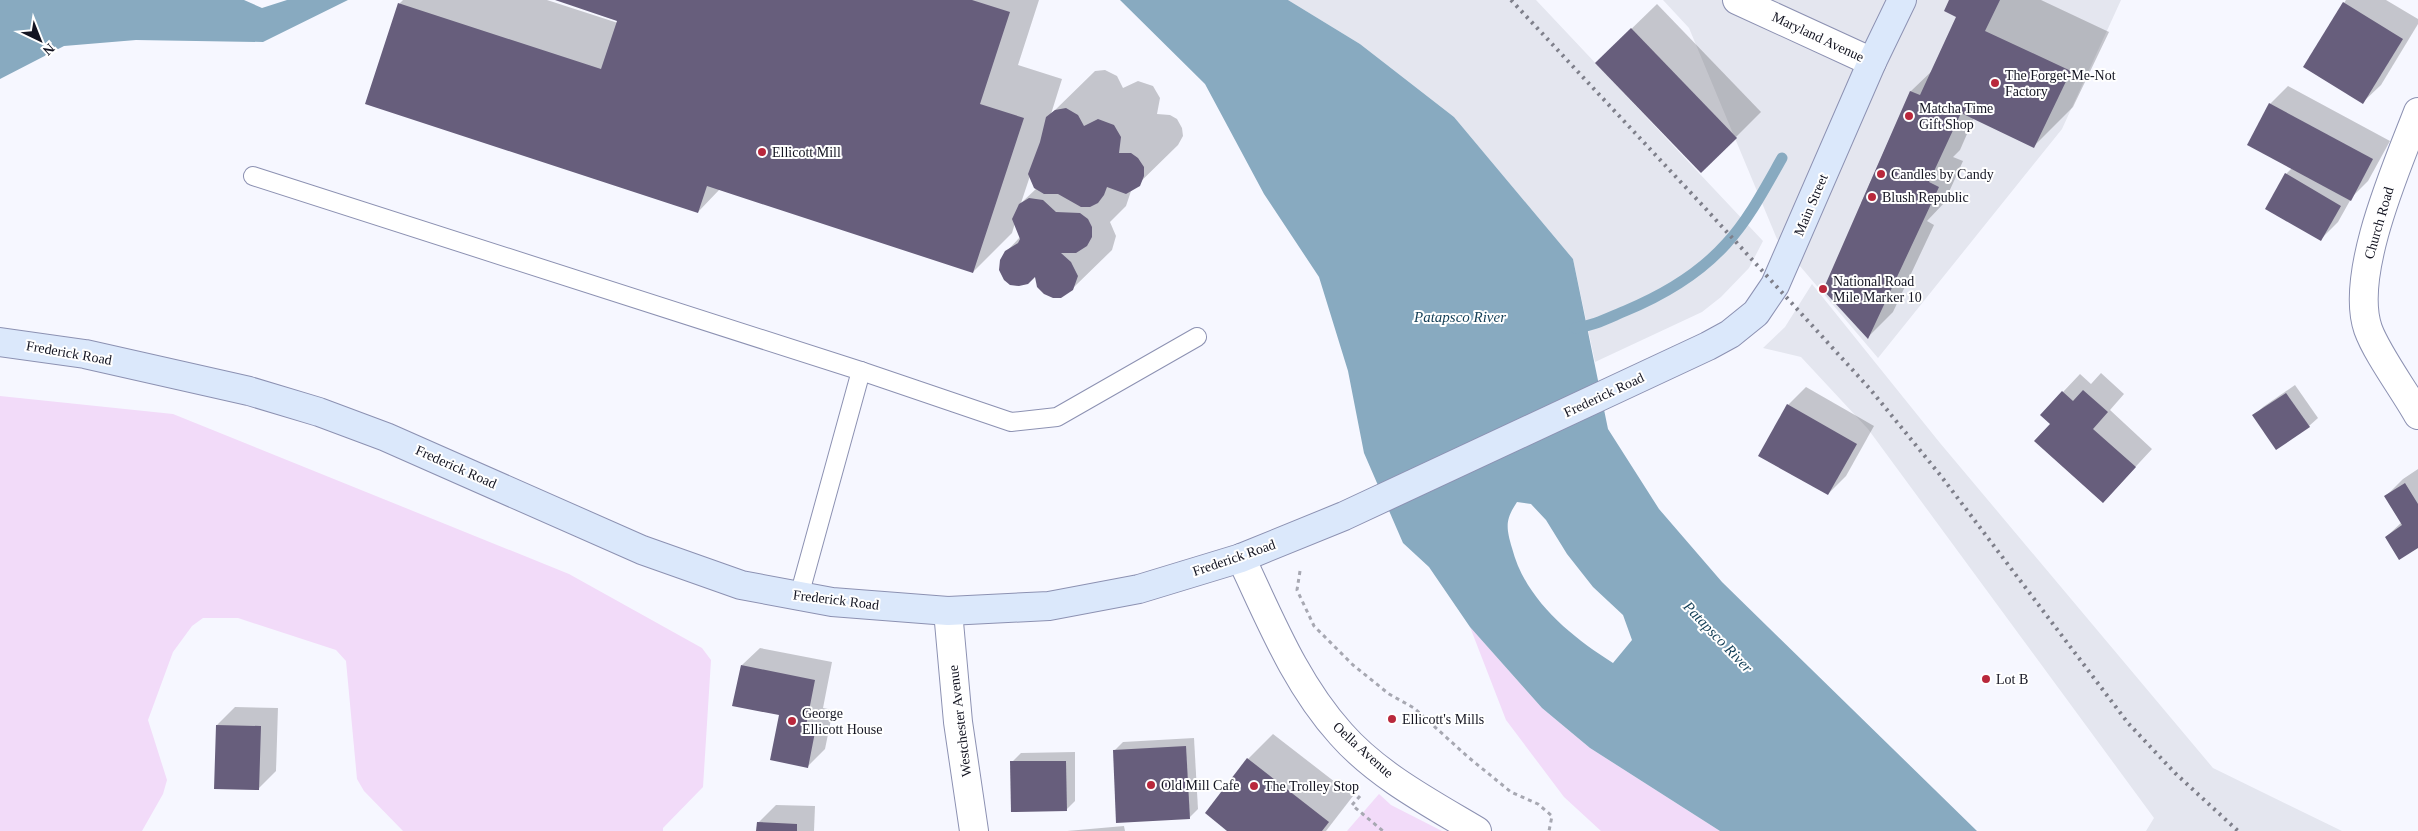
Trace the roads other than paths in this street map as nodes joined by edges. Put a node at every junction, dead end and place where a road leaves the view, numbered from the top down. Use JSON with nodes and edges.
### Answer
{"nodes":[{"id":1,"x":1737,"y":0,"type":"edge"},
{"id":2,"x":1902,"y":0,"type":"edge"},
{"id":3,"x":1872,"y":62,"type":"junction"},
{"id":4,"x":2418,"y":112,"type":"edge"},
{"id":5,"x":253,"y":176,"type":"dead end"},
{"id":6,"x":1197,"y":337,"type":"dead end"},
{"id":7,"x":0,"y":342,"type":"edge"},
{"id":8,"x":1668,"y":366,"type":"joint"},
{"id":9,"x":861,"y":371,"type":"junction"},
{"id":10,"x":2418,"y":415,"type":"edge"},
{"id":11,"x":1240,"y":558,"type":"junction"},
{"id":12,"x":799,"y":596,"type":"junction"},
{"id":13,"x":948,"y":611,"type":"junction"},
{"id":14,"x":974,"y":831,"type":"edge"},
{"id":15,"x":1477,"y":831,"type":"edge"}],
"edges":[{"from":1,"to":3,"type":"street","name":"Maryland Avenue"},
{"from":2,"to":3,"type":"main road","name":"Main Street"},
{"from":3,"to":8,"type":"main road","name":"Main Street"},
{"from":4,"to":10,"type":"street","name":"Church Road"},
{"from":5,"to":9,"type":"lane"},
{"from":6,"to":9,"type":"lane"},
{"from":7,"to":12,"type":"main road","name":"Frederick Road"},
{"from":8,"to":11,"type":"main road","name":"Frederick Road"},
{"from":9,"to":12,"type":"lane"},
{"from":11,"to":13,"type":"main road","name":"Frederick Road"},
{"from":11,"to":15,"type":"street","name":"Oella Avenue"},
{"from":12,"to":13,"type":"main road","name":"Frederick Road"},
{"from":13,"to":14,"type":"street","name":"Westchester Avenue"}]}
